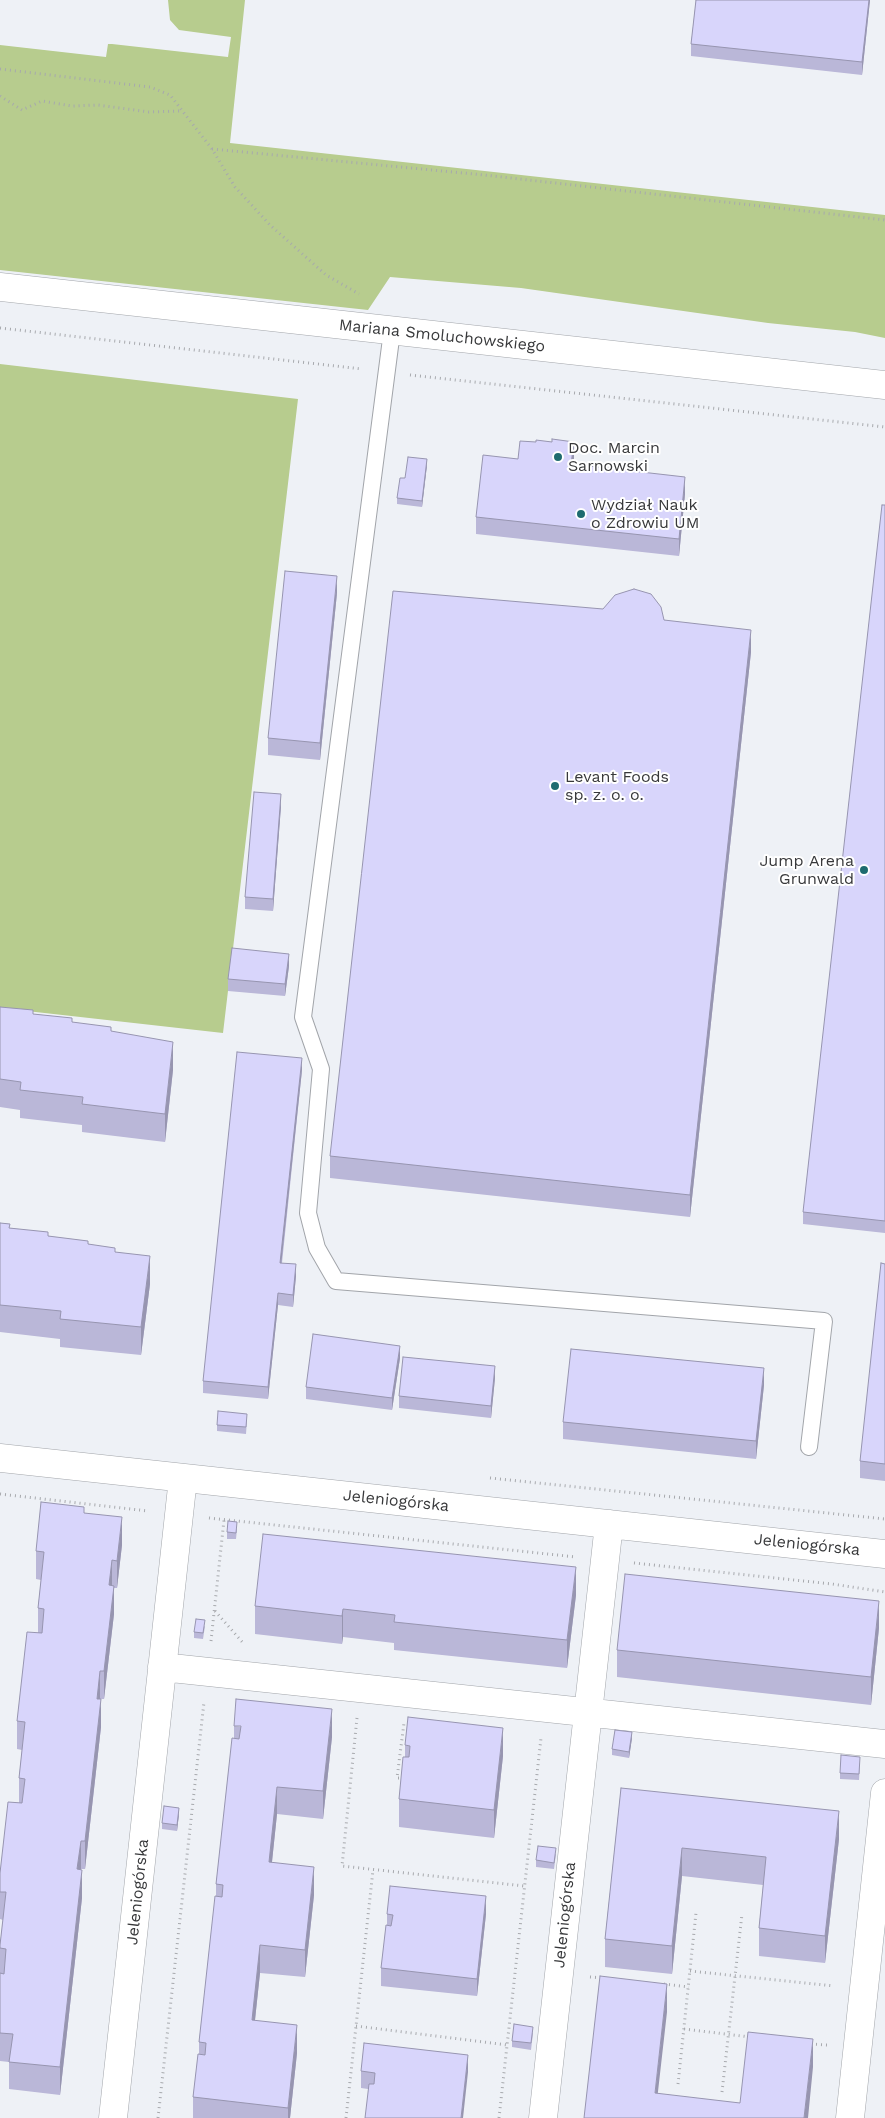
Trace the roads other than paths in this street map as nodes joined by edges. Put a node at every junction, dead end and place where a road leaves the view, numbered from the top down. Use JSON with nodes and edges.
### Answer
{"nodes":[{"id":1,"x":0,"y":287,"type":"edge"},
{"id":2,"x":392,"y":331,"type":"junction"},
{"id":3,"x":885,"y":385,"type":"edge"},
{"id":4,"x":809,"y":1447,"type":"dead end"},
{"id":5,"x":0,"y":1458,"type":"edge"},
{"id":6,"x":183,"y":1478,"type":"junction"},
{"id":7,"x":609,"y":1524,"type":"junction"},
{"id":8,"x":885,"y":1554,"type":"edge"},
{"id":9,"x":162,"y":1666,"type":"junction"},
{"id":10,"x":587,"y":1712,"type":"junction"},
{"id":11,"x":885,"y":1744,"type":"edge"},
{"id":12,"x":885,"y":1793,"type":"edge"},
{"id":13,"x":113,"y":2118,"type":"edge"},
{"id":14,"x":543,"y":2118,"type":"edge"},
{"id":15,"x":850,"y":2118,"type":"edge"}],
"edges":[{"from":1,"to":2,"type":"street","name":"Mariana Smoluchowskiego"},
{"from":2,"to":3,"type":"street","name":"Mariana Smoluchowskiego"},
{"from":2,"to":4,"type":"lane"},
{"from":5,"to":6,"type":"street","name":"Jeleniogórska"},
{"from":6,"to":7,"type":"street","name":"Jeleniogórska"},
{"from":6,"to":9,"type":"street","name":"Jeleniogórska"},
{"from":7,"to":8,"type":"street","name":"Jeleniogórska"},
{"from":7,"to":10,"type":"street","name":"Jeleniogórska"},
{"from":9,"to":10,"type":"street"},
{"from":9,"to":13,"type":"street","name":"Jeleniogórska"},
{"from":10,"to":11,"type":"street"},
{"from":10,"to":14,"type":"street","name":"Jeleniogórska"},
{"from":12,"to":15,"type":"street"}]}
